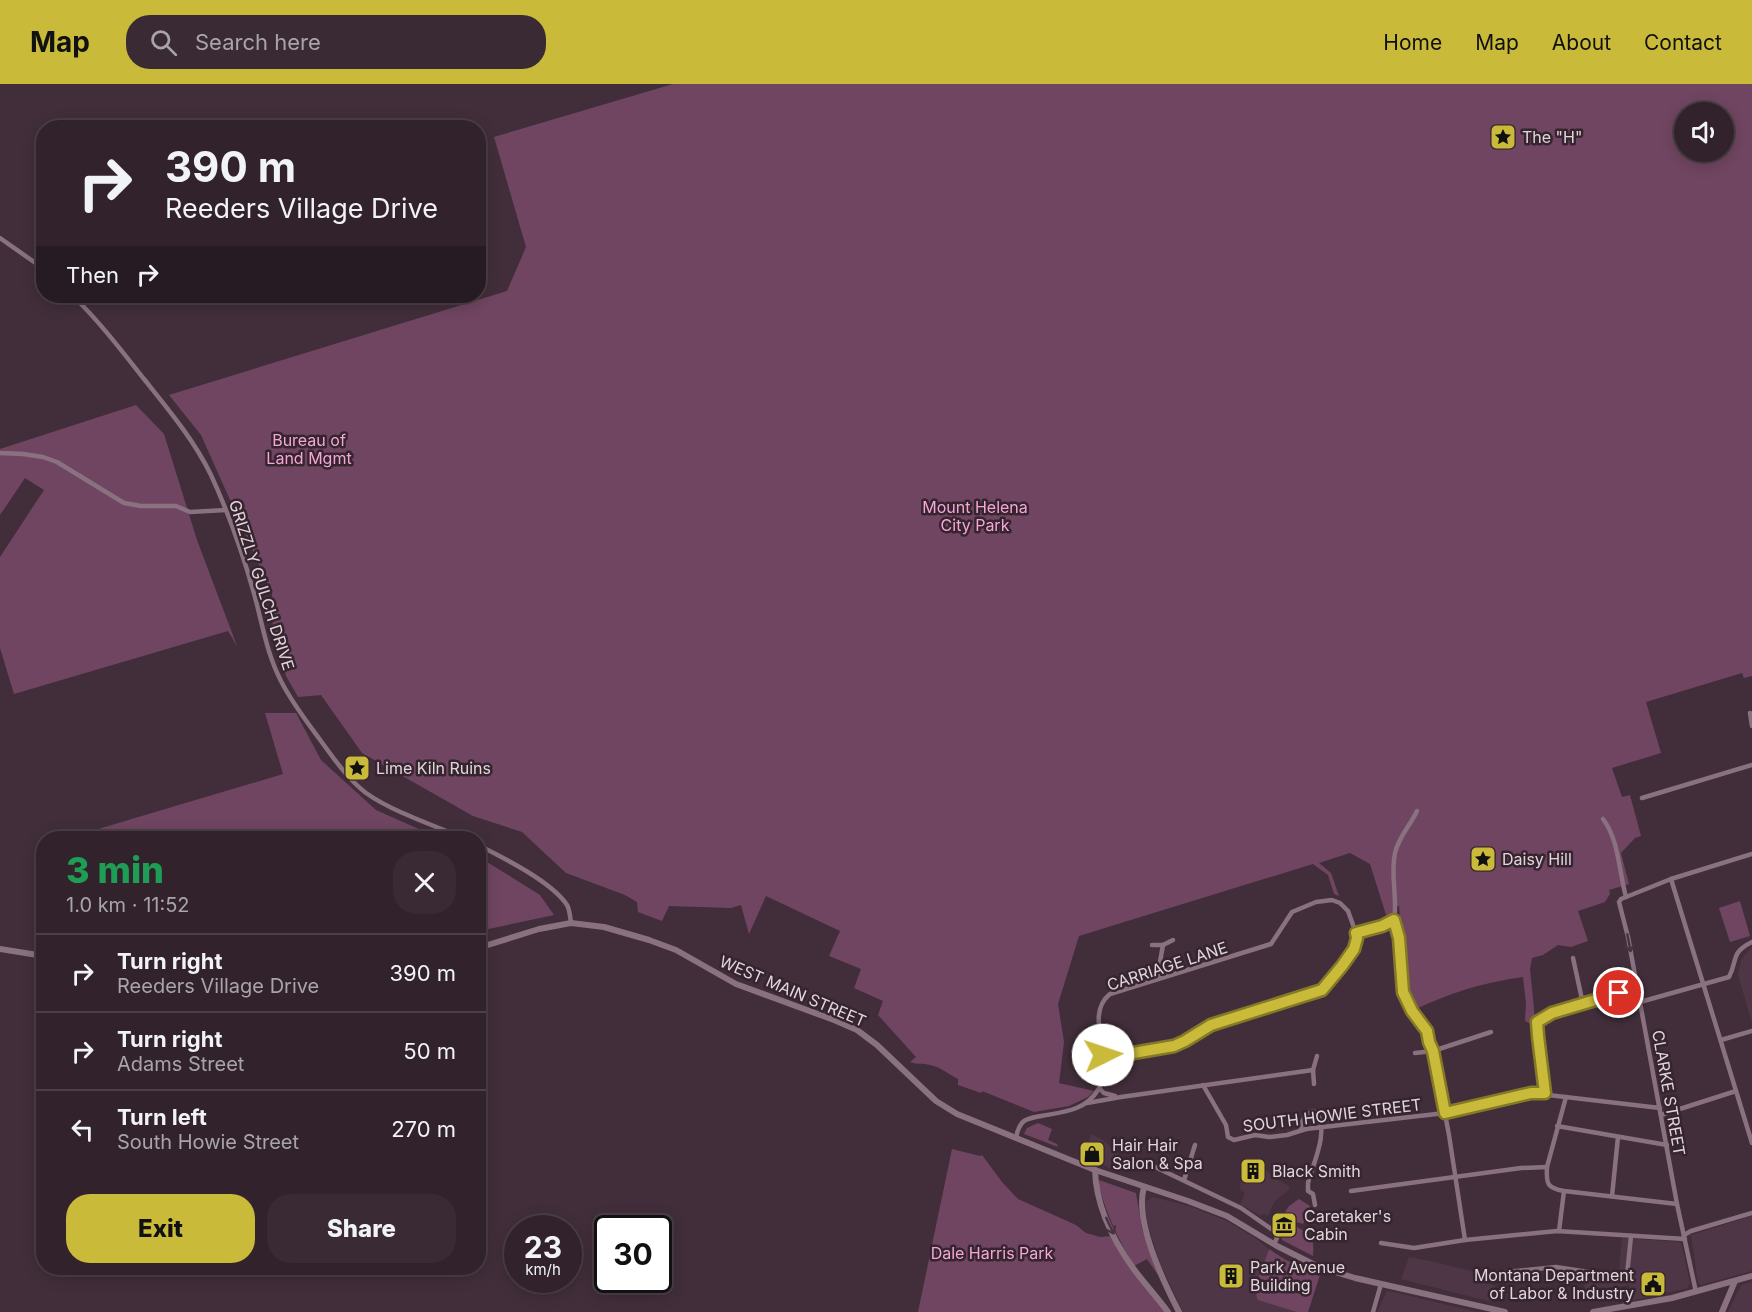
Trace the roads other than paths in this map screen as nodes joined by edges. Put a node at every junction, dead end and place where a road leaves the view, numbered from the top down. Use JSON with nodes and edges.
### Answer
{"nodes":[{"id":1,"x":0,"y":238,"type":"edge"},
{"id":2,"x":36,"y":263,"type":"edge"},
{"id":3,"x":79,"y":303,"type":"edge"},
{"id":4,"x":0,"y":453,"type":"edge"},
{"id":5,"x":225,"y":510,"type":"junction"},
{"id":6,"x":1750,"y":713,"type":"dead end"},
{"id":7,"x":1752,"y":726,"type":"edge"},
{"id":8,"x":1752,"y":765,"type":"edge"},
{"id":9,"x":1642,"y":798,"type":"dead end"},
{"id":10,"x":1417,"y":811,"type":"dead end"},
{"id":11,"x":1604,"y":819,"type":"dead end"},
{"id":12,"x":448,"y":831,"type":"edge"},
{"id":13,"x":486,"y":849,"type":"edge"},
{"id":14,"x":1752,"y":854,"type":"edge"},
{"id":15,"x":1671,"y":879,"type":"junction"},
{"id":16,"x":1623,"y":898,"type":"junction"},
{"id":17,"x":1394,"y":920,"type":"junction"},
{"id":18,"x":571,"y":923,"type":"junction"},
{"id":19,"x":1356,"y":933,"type":"junction"},
{"id":20,"x":1173,"y":940,"type":"dead end"},
{"id":21,"x":1752,"y":942,"type":"edge"},
{"id":22,"x":486,"y":945,"type":"edge"},
{"id":23,"x":1152,"y":945,"type":"dead end"},
{"id":24,"x":1163,"y":945,"type":"junction"},
{"id":25,"x":0,"y":949,"type":"edge"},
{"id":26,"x":36,"y":955,"type":"edge"},
{"id":27,"x":1573,"y":958,"type":"dead end"},
{"id":28,"x":1156,"y":979,"type":"junction"},
{"id":29,"x":1704,"y":984,"type":"junction"},
{"id":30,"x":1637,"y":988,"type":"junction"},
{"id":31,"x":1640,"y":1002,"type":"junction"},
{"id":32,"x":1583,"y":1004,"type":"junction"},
{"id":33,"x":1752,"y":1031,"type":"edge"},
{"id":34,"x":1491,"y":1032,"type":"dead end"},
{"id":35,"x":1720,"y":1040,"type":"junction"},
{"id":36,"x":1433,"y":1051,"type":"junction"},
{"id":37,"x":1415,"y":1053,"type":"dead end"},
{"id":38,"x":1317,"y":1056,"type":"dead end"},
{"id":39,"x":1104,"y":1058,"type":"junction"},
{"id":40,"x":1313,"y":1070,"type":"junction"},
{"id":41,"x":1314,"y":1084,"type":"dead end"},
{"id":42,"x":1203,"y":1085,"type":"junction"},
{"id":43,"x":1100,"y":1089,"type":"junction"},
{"id":44,"x":1736,"y":1091,"type":"junction"},
{"id":45,"x":1545,"y":1093,"type":"junction"},
{"id":46,"x":1121,"y":1097,"type":"junction"},
{"id":47,"x":1566,"y":1097,"type":"junction"},
{"id":48,"x":1086,"y":1103,"type":"junction"},
{"id":49,"x":1660,"y":1108,"type":"junction"},
{"id":50,"x":1445,"y":1113,"type":"junction"},
{"id":51,"x":1661,"y":1115,"type":"junction"},
{"id":52,"x":1749,"y":1122,"type":"edge"},
{"id":53,"x":1557,"y":1126,"type":"junction"},
{"id":54,"x":1304,"y":1130,"type":"junction"},
{"id":55,"x":1618,"y":1137,"type":"junction"},
{"id":56,"x":1016,"y":1138,"type":"junction"},
{"id":57,"x":1752,"y":1143,"type":"edge"},
{"id":58,"x":1195,"y":1145,"type":"dead end"},
{"id":59,"x":1667,"y":1145,"type":"junction"},
{"id":60,"x":1153,"y":1166,"type":"dead end"},
{"id":61,"x":1547,"y":1167,"type":"junction"},
{"id":62,"x":1095,"y":1170,"type":"junction"},
{"id":63,"x":1456,"y":1176,"type":"junction"},
{"id":64,"x":1184,"y":1180,"type":"junction"},
{"id":65,"x":1144,"y":1187,"type":"junction"},
{"id":66,"x":1351,"y":1191,"type":"dead end"},
{"id":67,"x":1564,"y":1191,"type":"junction"},
{"id":68,"x":1612,"y":1196,"type":"junction"},
{"id":69,"x":1677,"y":1204,"type":"junction"},
{"id":70,"x":1316,"y":1205,"type":"dead end"},
{"id":71,"x":1752,"y":1213,"type":"edge"},
{"id":72,"x":1559,"y":1231,"type":"junction"},
{"id":73,"x":1631,"y":1236,"type":"junction"},
{"id":74,"x":1684,"y":1237,"type":"junction"},
{"id":75,"x":1465,"y":1240,"type":"junction"},
{"id":76,"x":1381,"y":1243,"type":"dead end"},
{"id":77,"x":1274,"y":1244,"type":"junction"},
{"id":78,"x":1495,"y":1273,"type":"dead end"},
{"id":79,"x":1752,"y":1276,"type":"edge"},
{"id":80,"x":1735,"y":1281,"type":"junction"},
{"id":81,"x":1381,"y":1284,"type":"junction"},
{"id":82,"x":1696,"y":1292,"type":"junction"},
{"id":83,"x":1168,"y":1312,"type":"edge"},
{"id":84,"x":1179,"y":1312,"type":"edge"},
{"id":85,"x":1373,"y":1312,"type":"edge"},
{"id":86,"x":1505,"y":1312,"type":"edge"},
{"id":87,"x":1593,"y":1312,"type":"edge"},
{"id":88,"x":1722,"y":1312,"type":"edge"}],
"edges":[{"from":1,"to":2,"type":"street"},
{"from":3,"to":5,"type":"street","name":"GRIZZLY GULCH DRIVE"},
{"from":4,"to":5,"type":"street"},
{"from":5,"to":12,"type":"street","name":"GRIZZLY GULCH DRIVE"},
{"from":6,"to":7,"type":"street"},
{"from":8,"to":9,"type":"street"},
{"from":10,"to":17,"type":"street"},
{"from":11,"to":16,"type":"street","name":"CLARKE STREET"},
{"from":13,"to":18,"type":"street"},
{"from":14,"to":15,"type":"street"},
{"from":15,"to":16,"type":"street"},
{"from":15,"to":29,"type":"street"},
{"from":16,"to":30,"type":"street","name":"CLARKE STREET","one_way":true},
{"from":17,"to":19,"type":"street"},
{"from":17,"to":36,"type":"street"},
{"from":18,"to":22,"type":"street","name":"WEST MAIN STREET"},
{"from":18,"to":56,"type":"street","name":"WEST MAIN STREET"},
{"from":19,"to":28,"type":"street","name":"CARRIAGE LANE"},
{"from":19,"to":39,"type":"street"},
{"from":20,"to":24,"type":"street"},
{"from":21,"to":29,"type":"street"},
{"from":23,"to":24,"type":"street"},
{"from":24,"to":28,"type":"street"},
{"from":25,"to":26,"type":"street"},
{"from":27,"to":32,"type":"street"},
{"from":28,"to":39,"type":"street","name":"CARRIAGE LANE"},
{"from":29,"to":31,"type":"street"},
{"from":29,"to":35,"type":"street"},
{"from":30,"to":31,"type":"street","name":"CLARKE STREET"},
{"from":30,"to":32,"type":"street"},
{"from":31,"to":49,"type":"street","name":"CLARKE STREET"},
{"from":32,"to":45,"type":"street"},
{"from":33,"to":35,"type":"street"},
{"from":34,"to":36,"type":"street"},
{"from":35,"to":44,"type":"street"},
{"from":36,"to":37,"type":"street"},
{"from":36,"to":50,"type":"street"},
{"from":38,"to":40,"type":"street"},
{"from":39,"to":43,"type":"street","name":"CARRIAGE LANE"},
{"from":40,"to":41,"type":"street"},
{"from":40,"to":42,"type":"street"},
{"from":42,"to":46,"type":"street"},
{"from":42,"to":54,"type":"street","name":"SOUTH HOWIE STREET"},
{"from":43,"to":46,"type":"street"},
{"from":43,"to":48,"type":"street"},
{"from":44,"to":51,"type":"street"},
{"from":44,"to":52,"type":"street"},
{"from":45,"to":47,"type":"street","name":"SOUTH HOWIE STREET"},
{"from":45,"to":50,"type":"street","name":"SOUTH HOWIE STREET"},
{"from":46,"to":48,"type":"street"},
{"from":47,"to":49,"type":"street","name":"SOUTH HOWIE STREET"},
{"from":47,"to":53,"type":"street"},
{"from":48,"to":56,"type":"street"},
{"from":49,"to":51,"type":"street","name":"CLARKE STREET"},
{"from":50,"to":54,"type":"street","name":"SOUTH HOWIE STREET","bridge":true},
{"from":50,"to":63,"type":"street"},
{"from":51,"to":59,"type":"street","name":"CLARKE STREET"},
{"from":52,"to":57,"type":"street"},
{"from":53,"to":55,"type":"street"},
{"from":53,"to":61,"type":"street"},
{"from":54,"to":70,"type":"street"},
{"from":55,"to":59,"type":"street"},
{"from":55,"to":68,"type":"street"},
{"from":56,"to":62,"type":"street","name":"WEST MAIN STREET"},
{"from":58,"to":64,"type":"street"},
{"from":59,"to":69,"type":"street","name":"CLARKE STREET"},
{"from":60,"to":64,"type":"street"},
{"from":61,"to":63,"type":"street"},
{"from":61,"to":67,"type":"street"},
{"from":62,"to":65,"type":"street","name":"WEST MAIN STREET"},
{"from":62,"to":83,"type":"street","one_way":true},
{"from":63,"to":66,"type":"street"},
{"from":63,"to":75,"type":"street"},
{"from":64,"to":77,"type":"street"},
{"from":65,"to":77,"type":"street","name":"WEST MAIN STREET"},
{"from":65,"to":84,"type":"street"},
{"from":67,"to":68,"type":"street"},
{"from":67,"to":72,"type":"street"},
{"from":68,"to":69,"type":"street"},
{"from":69,"to":74,"type":"street","name":"CLARKE STREET"},
{"from":71,"to":74,"type":"street"},
{"from":72,"to":73,"type":"street"},
{"from":72,"to":75,"type":"street"},
{"from":73,"to":74,"type":"street"},
{"from":73,"to":78,"type":"street"},
{"from":74,"to":82,"type":"street","name":"CLARKE STREET"},
{"from":75,"to":76,"type":"street"},
{"from":77,"to":81,"type":"street","name":"WEST MAIN STREET"},
{"from":79,"to":80,"type":"street"},
{"from":80,"to":82,"type":"street"},
{"from":80,"to":88,"type":"street"},
{"from":81,"to":85,"type":"street"},
{"from":81,"to":86,"type":"street","name":"WEST MAIN STREET"},
{"from":82,"to":87,"type":"street"}]}
